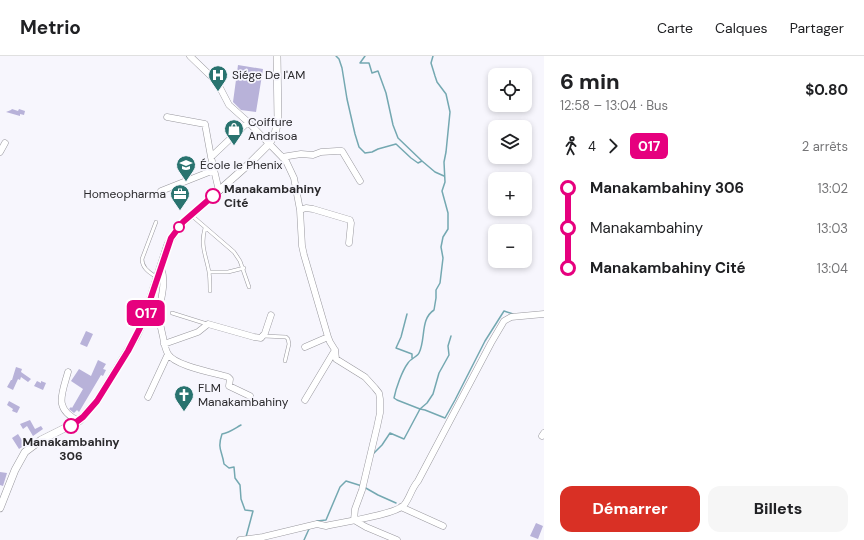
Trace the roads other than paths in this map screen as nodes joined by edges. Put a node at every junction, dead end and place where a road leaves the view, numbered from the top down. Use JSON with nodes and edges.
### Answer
{"nodes":[{"id":1,"x":190,"y":56,"type":"edge"},
{"id":2,"x":277,"y":56,"type":"edge"},
{"id":3,"x":167,"y":117,"type":"dead end"},
{"id":4,"x":248,"y":122,"type":"junction"},
{"id":5,"x":6,"y":143,"type":"dead end"},
{"id":6,"x":269,"y":144,"type":"junction"},
{"id":7,"x":0,"y":152,"type":"edge"},
{"id":8,"x":211,"y":157,"type":"junction"},
{"id":9,"x":282,"y":157,"type":"junction"},
{"id":10,"x":214,"y":170,"type":"junction"},
{"id":11,"x":360,"y":181,"type":"dead end"},
{"id":12,"x":161,"y":191,"type":"dead end"},
{"id":13,"x":219,"y":191,"type":"junction"},
{"id":14,"x":300,"y":210,"type":"junction"},
{"id":15,"x":192,"y":215,"type":"junction"},
{"id":16,"x":156,"y":222,"type":"dead end"},
{"id":17,"x":205,"y":228,"type":"junction"},
{"id":18,"x":349,"y":243,"type":"dead end"},
{"id":19,"x":161,"y":268,"type":"junction"},
{"id":20,"x":244,"y":268,"type":"junction"},
{"id":21,"x":209,"y":272,"type":"junction"},
{"id":22,"x":157,"y":279,"type":"junction"},
{"id":23,"x":249,"y":287,"type":"dead end"},
{"id":24,"x":210,"y":291,"type":"dead end"},
{"id":25,"x":172,"y":313,"type":"dead end"},
{"id":26,"x":544,"y":314,"type":"edge"},
{"id":27,"x":271,"y":315,"type":"dead end"},
{"id":28,"x":208,"y":324,"type":"junction"},
{"id":29,"x":264,"y":336,"type":"junction"},
{"id":30,"x":328,"y":337,"type":"junction"},
{"id":31,"x":164,"y":344,"type":"junction"},
{"id":32,"x":305,"y":347,"type":"dead end"},
{"id":33,"x":335,"y":350,"type":"junction"},
{"id":34,"x":168,"y":354,"type":"junction"},
{"id":35,"x":285,"y":361,"type":"dead end"},
{"id":36,"x":68,"y":372,"type":"dead end"},
{"id":37,"x":250,"y":396,"type":"dead end"},
{"id":38,"x":148,"y":397,"type":"dead end"},
{"id":39,"x":305,"y":400,"type":"dead end"},
{"id":40,"x":79,"y":421,"type":"junction"},
{"id":41,"x":401,"y":507,"type":"junction"},
{"id":42,"x":0,"y":508,"type":"edge"},
{"id":43,"x":354,"y":520,"type":"junction"},
{"id":44,"x":443,"y":526,"type":"dead end"},
{"id":45,"x":240,"y":540,"type":"edge"},
{"id":46,"x":398,"y":540,"type":"edge"}],
"edges":[{"from":1,"to":4,"type":"street"},
{"from":2,"to":6,"type":"street"},
{"from":3,"to":8,"type":"street"},
{"from":4,"to":6,"type":"street"},
{"from":4,"to":8,"type":"street"},
{"from":5,"to":7,"type":"street"},
{"from":6,"to":9,"type":"street"},
{"from":6,"to":13,"type":"street"},
{"from":8,"to":10,"type":"street"},
{"from":9,"to":11,"type":"street"},
{"from":9,"to":14,"type":"street"},
{"from":10,"to":12,"type":"street"},
{"from":10,"to":13,"type":"street"},
{"from":13,"to":15,"type":"street"},
{"from":14,"to":18,"type":"street"},
{"from":14,"to":30,"type":"street"},
{"from":15,"to":17,"type":"lane"},
{"from":15,"to":19,"type":"street"},
{"from":16,"to":22,"type":"lane"},
{"from":17,"to":20,"type":"lane"},
{"from":17,"to":21,"type":"lane"},
{"from":19,"to":22,"type":"street"},
{"from":19,"to":31,"type":"street"},
{"from":20,"to":21,"type":"lane"},
{"from":20,"to":23,"type":"lane"},
{"from":21,"to":24,"type":"lane"},
{"from":22,"to":40,"type":"street"},
{"from":25,"to":28,"type":"lane"},
{"from":26,"to":41,"type":"street"},
{"from":27,"to":29,"type":"street"},
{"from":28,"to":29,"type":"street"},
{"from":28,"to":31,"type":"street"},
{"from":29,"to":35,"type":"lane"},
{"from":30,"to":32,"type":"street"},
{"from":30,"to":33,"type":"street"},
{"from":31,"to":34,"type":"street"},
{"from":33,"to":39,"type":"street"},
{"from":33,"to":43,"type":"street"},
{"from":34,"to":37,"type":"street"},
{"from":34,"to":38,"type":"street"},
{"from":36,"to":40,"type":"street"},
{"from":40,"to":42,"type":"street"},
{"from":41,"to":43,"type":"street"},
{"from":41,"to":44,"type":"street"},
{"from":43,"to":45,"type":"street"},
{"from":43,"to":46,"type":"street"}]}
